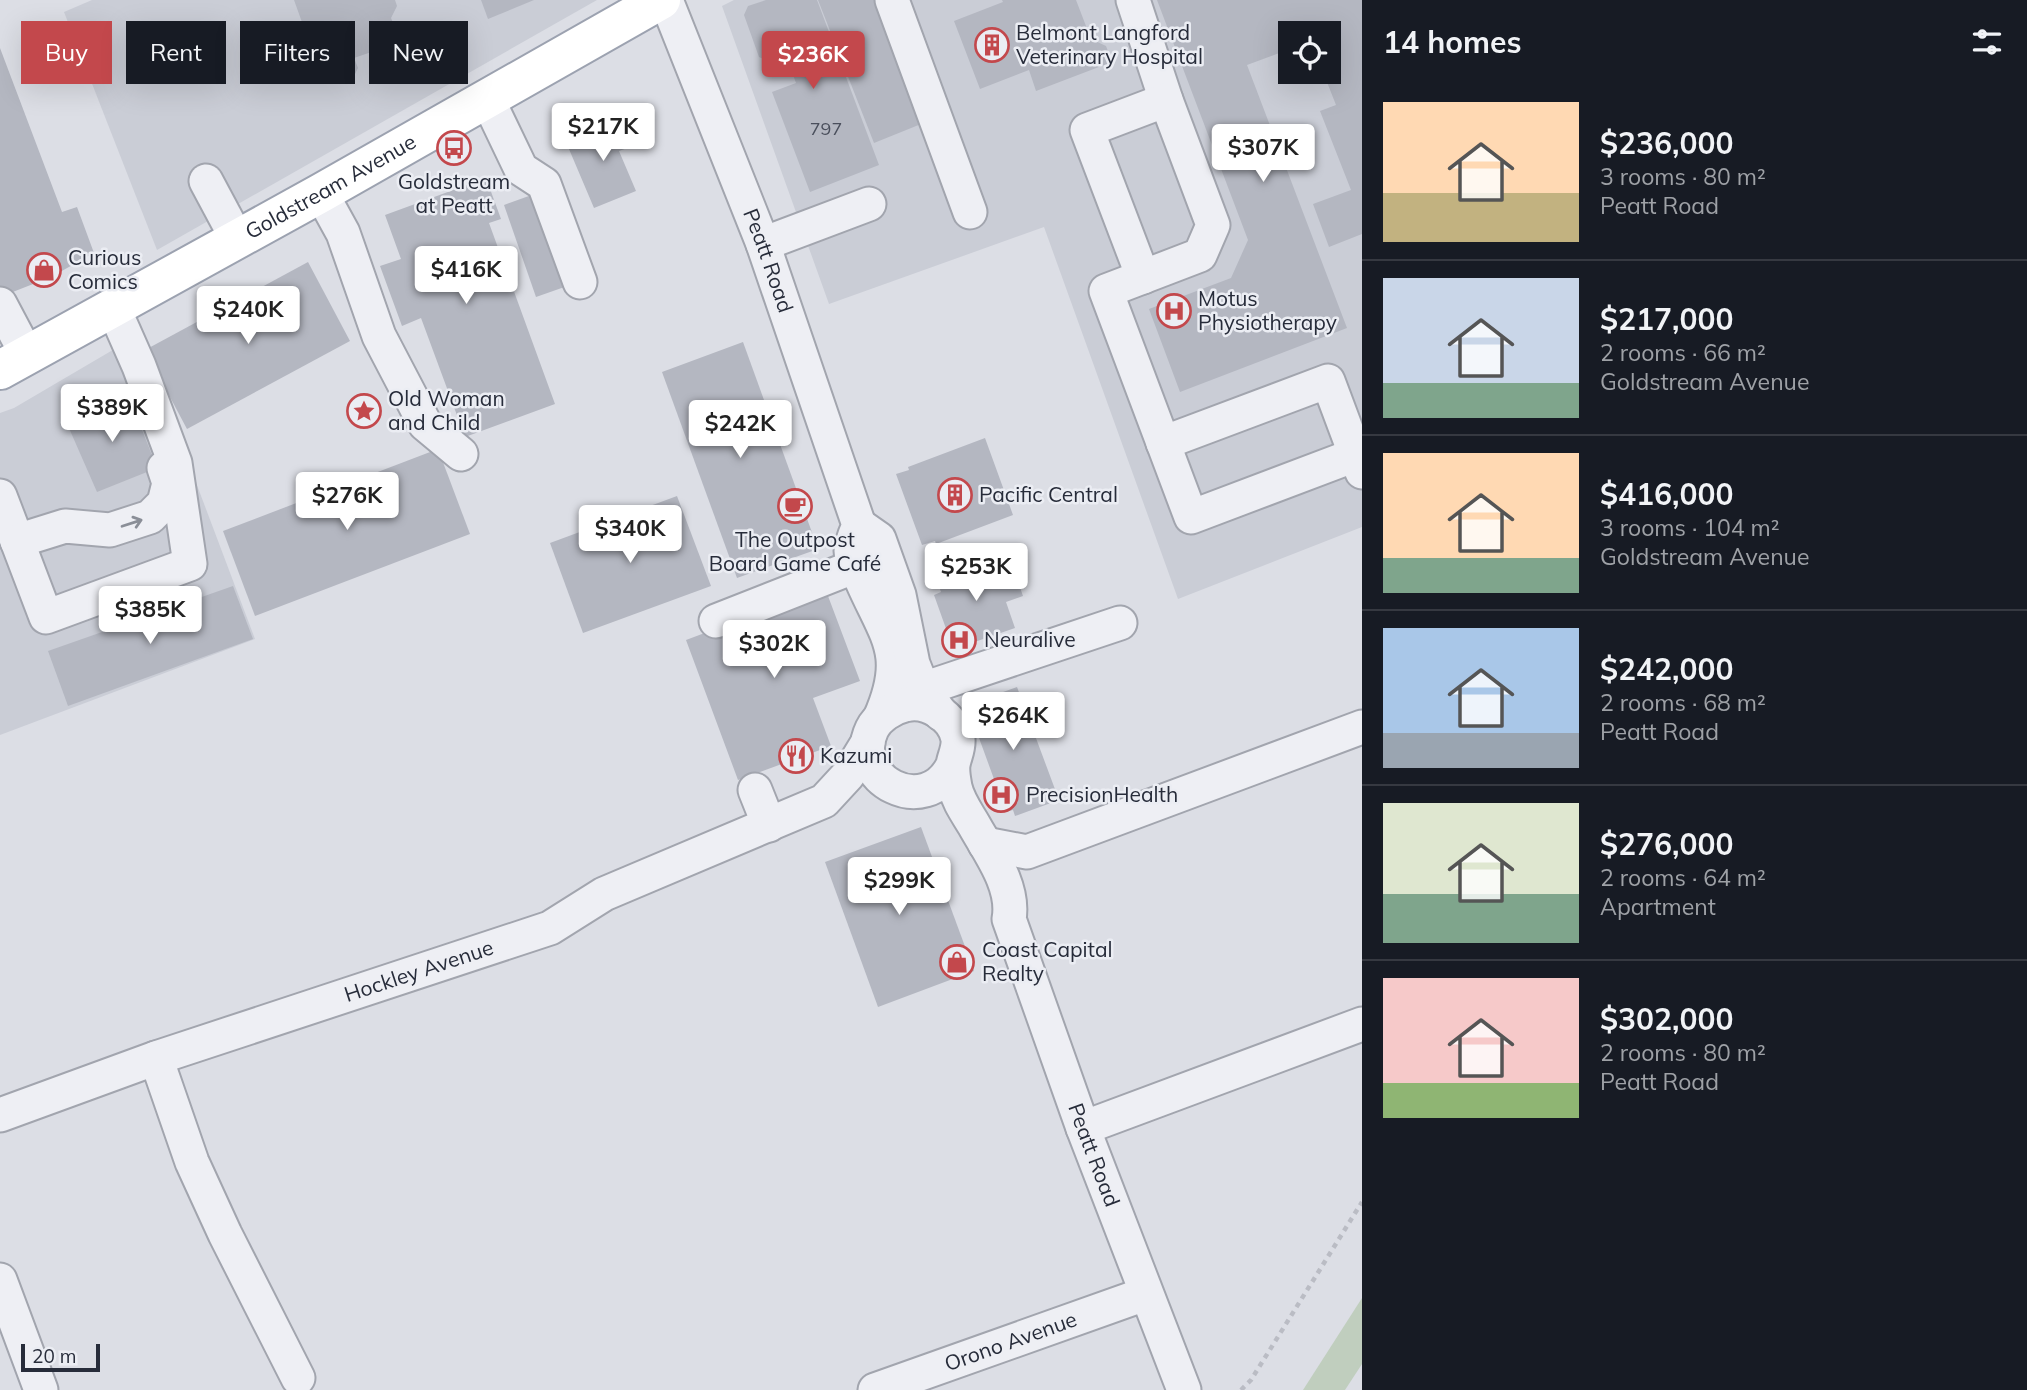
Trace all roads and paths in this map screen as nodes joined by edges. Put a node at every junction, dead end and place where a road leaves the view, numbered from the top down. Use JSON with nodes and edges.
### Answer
{"nodes":[{"id":1,"x":663,"y":0,"type":"edge"},
{"id":2,"x":892,"y":0,"type":"edge"},
{"id":3,"x":1133,"y":0,"type":"edge"},
{"id":4,"x":487,"y":98,"type":"junction"},
{"id":5,"x":1166,"y":100,"type":"junction"},
{"id":6,"x":206,"y":181,"type":"dead end"},
{"id":7,"x":321,"y":192,"type":"junction"},
{"id":8,"x":869,"y":204,"type":"dead end"},
{"id":9,"x":970,"y":212,"type":"dead end"},
{"id":10,"x":237,"y":239,"type":"junction"},
{"id":11,"x":763,"y":244,"type":"junction"},
{"id":12,"x":1143,"y":276,"type":"junction"},
{"id":13,"x":580,"y":282,"type":"dead end"},
{"id":14,"x":0,"y":304,"type":"edge"},
{"id":15,"x":113,"y":307,"type":"junction"},
{"id":16,"x":14,"y":362,"type":"edge"},
{"id":17,"x":139,"y":366,"type":"junction"},
{"id":18,"x":1164,"y":443,"type":"junction"},
{"id":19,"x":461,"y":454,"type":"dead end"},
{"id":20,"x":1359,"y":464,"type":"edge"},
{"id":21,"x":0,"y":496,"type":"edge"},
{"id":22,"x":859,"y":525,"type":"junction"},
{"id":23,"x":13,"y":552,"type":"edge"},
{"id":24,"x":856,"y":566,"type":"junction"},
{"id":25,"x":716,"y":621,"type":"dead end"},
{"id":26,"x":1120,"y":623,"type":"dead end"},
{"id":27,"x":932,"y":701,"type":"junction"},
{"id":28,"x":1362,"y":727,"type":"edge"},
{"id":29,"x":874,"y":730,"type":"junction"},
{"id":30,"x":953,"y":765,"type":"junction"},
{"id":31,"x":755,"y":790,"type":"dead end"},
{"id":32,"x":904,"y":791,"type":"junction"},
{"id":33,"x":824,"y":801,"type":"junction"},
{"id":34,"x":769,"y":825,"type":"junction"},
{"id":35,"x":985,"y":844,"type":"junction"},
{"id":36,"x":1027,"y":852,"type":"junction"},
{"id":37,"x":1008,"y":904,"type":"junction"},
{"id":38,"x":1362,"y":1024,"type":"edge"},
{"id":39,"x":156,"y":1058,"type":"junction"},
{"id":40,"x":0,"y":1115,"type":"edge"},
{"id":41,"x":1083,"y":1128,"type":"junction"},
{"id":42,"x":1362,"y":1202,"type":"edge"},
{"id":43,"x":0,"y":1279,"type":"edge"},
{"id":44,"x":1145,"y":1294,"type":"junction"},
{"id":45,"x":298,"y":1378,"type":"dead end"},
{"id":46,"x":41,"y":1390,"type":"edge"},
{"id":47,"x":875,"y":1390,"type":"edge"},
{"id":48,"x":1184,"y":1390,"type":"edge"},
{"id":49,"x":1241,"y":1390,"type":"edge"}],
"edges":[{"from":1,"to":4,"type":"main road","name":"Goldstream Avenue"},
{"from":1,"to":11,"type":"street","name":"Peatt Road"},
{"from":2,"to":9,"type":"street"},
{"from":3,"to":5,"type":"street"},
{"from":4,"to":7,"type":"main road","name":"Goldstream Avenue"},
{"from":4,"to":13,"type":"street"},
{"from":5,"to":12,"type":"street"},
{"from":5,"to":12,"type":"street"},
{"from":6,"to":10,"type":"street"},
{"from":7,"to":10,"type":"main road","name":"Goldstream Avenue"},
{"from":7,"to":19,"type":"street"},
{"from":8,"to":11,"type":"street"},
{"from":10,"to":15,"type":"main road","name":"Goldstream Avenue"},
{"from":11,"to":22,"type":"street","name":"Peatt Road"},
{"from":12,"to":18,"type":"street"},
{"from":14,"to":16,"type":"street"},
{"from":15,"to":16,"type":"main road","name":"Goldstream Avenue"},
{"from":15,"to":17,"type":"street"},
{"from":23,"to":17,"type":"street","one_way":true},
{"from":17,"to":23,"type":"street"},
{"from":18,"to":20,"type":"street"},
{"from":18,"to":20,"type":"street"},
{"from":21,"to":23,"type":"street"},
{"from":22,"to":24,"type":"street","name":"Peatt Road"},
{"from":22,"to":27,"type":"street","name":"Peatt Road"},
{"from":24,"to":25,"type":"street"},
{"from":24,"to":29,"type":"street","name":"Peatt Road"},
{"from":26,"to":27,"type":"street"},
{"from":27,"to":29,"type":"street"},
{"from":27,"to":30,"type":"street","name":"Peatt Road"},
{"from":28,"to":36,"type":"street"},
{"from":29,"to":32,"type":"street","name":"Peatt Road"},
{"from":29,"to":33,"type":"street","name":"Hockley Avenue"},
{"from":30,"to":32,"type":"street"},
{"from":30,"to":35,"type":"street","name":"Peatt Road"},
{"from":31,"to":34,"type":"street"},
{"from":32,"to":33,"type":"street","name":"Hockley Avenue"},
{"from":32,"to":37,"type":"street","name":"Peatt Road"},
{"from":33,"to":34,"type":"street","name":"Hockley Avenue"},
{"from":34,"to":39,"type":"street","name":"Hockley Avenue"},
{"from":35,"to":36,"type":"street"},
{"from":35,"to":37,"type":"street","name":"Peatt Road"},
{"from":36,"to":37,"type":"street"},
{"from":37,"to":41,"type":"street","name":"Peatt Road"},
{"from":38,"to":41,"type":"street"},
{"from":39,"to":40,"type":"street","name":"Hockley Avenue"},
{"from":39,"to":45,"type":"street"},
{"from":41,"to":44,"type":"street","name":"Peatt Road"},
{"from":42,"to":49,"type":"path"},
{"from":43,"to":46,"type":"street"},
{"from":44,"to":47,"type":"street","name":"Orono Avenue"},
{"from":44,"to":48,"type":"street","name":"Peatt Road"}]}
